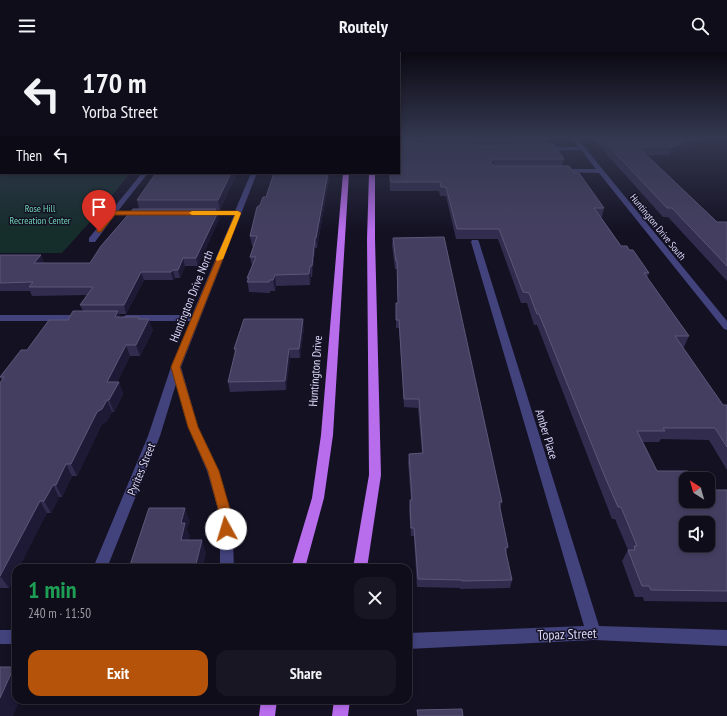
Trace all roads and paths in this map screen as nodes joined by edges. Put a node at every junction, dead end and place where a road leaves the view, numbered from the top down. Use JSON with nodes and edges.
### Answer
{"nodes":[{"id":1,"x":555,"y":171,"type":"edge"},
{"id":2,"x":600,"y":171,"type":"joint"},
{"id":3,"x":144,"y":174,"type":"edge"},
{"id":4,"x":254,"y":174,"type":"edge"},
{"id":5,"x":346,"y":174,"type":"edge"},
{"id":6,"x":372,"y":174,"type":"edge"},
{"id":7,"x":114,"y":213,"type":"junction"},
{"id":8,"x":153,"y":213,"type":"edge"},
{"id":9,"x":200,"y":213,"type":"edge"},
{"id":10,"x":238,"y":213,"type":"junction"},
{"id":11,"x":92,"y":240,"type":"dead end"},
{"id":12,"x":475,"y":242,"type":"edge"},
{"id":13,"x":0,"y":318,"type":"edge"},
{"id":14,"x":92,"y":318,"type":"edge"},
{"id":15,"x":116,"y":318,"type":"edge"},
{"id":16,"x":195,"y":318,"type":"junction"},
{"id":17,"x":727,"y":327,"type":"edge"},
{"id":18,"x":176,"y":367,"type":"junction"},
{"id":19,"x":102,"y":564,"type":"edge"},
{"id":20,"x":227,"y":564,"type":"edge"},
{"id":21,"x":299,"y":564,"type":"edge"},
{"id":22,"x":361,"y":564,"type":"edge"},
{"id":23,"x":594,"y":632,"type":"junction"},
{"id":24,"x":0,"y":637,"type":"edge"},
{"id":25,"x":12,"y":637,"type":"edge"},
{"id":26,"x":727,"y":638,"type":"edge"},
{"id":27,"x":412,"y":641,"type":"edge"},
{"id":28,"x":268,"y":704,"type":"edge"},
{"id":29,"x":342,"y":704,"type":"edge"},
{"id":30,"x":267,"y":716,"type":"edge"},
{"id":31,"x":340,"y":716,"type":"edge"}],
"edges":[{"from":1,"to":2,"type":"street"},
{"from":2,"to":17,"type":"street","name":"Huntington Drive South"},
{"from":3,"to":7,"type":"street"},
{"from":4,"to":10,"type":"street","name":"Huntington Drive North"},
{"from":5,"to":21,"type":"main road","name":"Huntington Drive"},
{"from":6,"to":22,"type":"main road"},
{"from":7,"to":8,"type":"street"},
{"from":7,"to":11,"type":"street"},
{"from":9,"to":10,"type":"street"},
{"from":10,"to":16,"type":"street","name":"Huntington Drive North"},
{"from":12,"to":23,"type":"street","name":"Amber Place"},
{"from":13,"to":14,"type":"street"},
{"from":15,"to":16,"type":"street"},
{"from":16,"to":18,"type":"street","name":"Huntington Drive North"},
{"from":18,"to":19,"type":"street","name":"Pyrites Street"},
{"from":18,"to":20,"type":"street"},
{"from":23,"to":26,"type":"street","name":"Topaz Street"},
{"from":23,"to":27,"type":"street","name":"Topaz Street"},
{"from":24,"to":25,"type":"street"},
{"from":28,"to":30,"type":"main road"},
{"from":29,"to":31,"type":"main road"}]}
